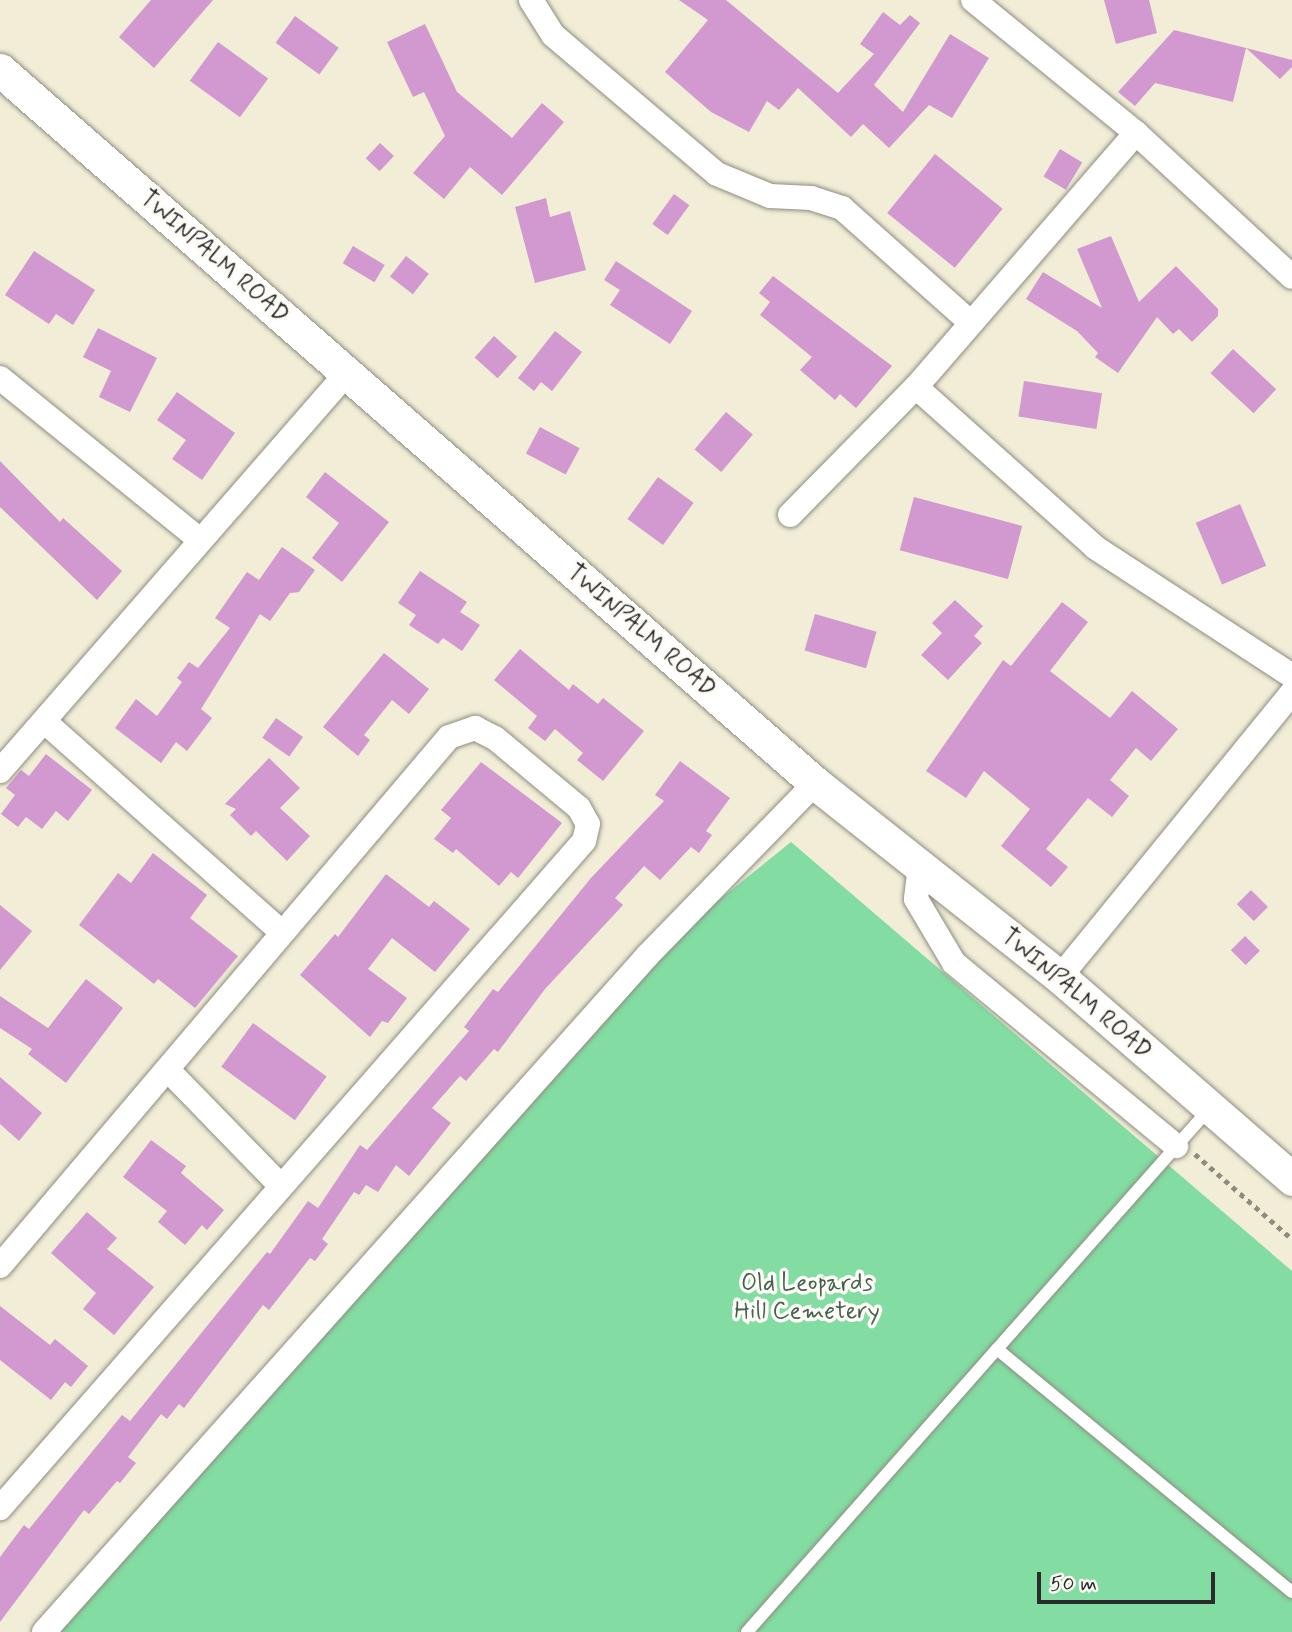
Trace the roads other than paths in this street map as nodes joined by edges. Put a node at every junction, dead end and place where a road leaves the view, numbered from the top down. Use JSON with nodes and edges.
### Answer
{"nodes":[{"id":1,"x":531,"y":0,"type":"edge"},
{"id":2,"x":973,"y":0,"type":"edge"},
{"id":3,"x":0,"y":70,"type":"edge"},
{"id":4,"x":1136,"y":132,"type":"junction"},
{"id":5,"x":1292,"y":277,"type":"edge"},
{"id":6,"x":970,"y":322,"type":"junction"},
{"id":7,"x":347,"y":373,"type":"junction"},
{"id":8,"x":0,"y":378,"type":"edge"},
{"id":9,"x":916,"y":387,"type":"junction"},
{"id":10,"x":790,"y":515,"type":"dead end"},
{"id":11,"x":200,"y":540,"type":"junction"},
{"id":12,"x":1292,"y":676,"type":"edge"},
{"id":13,"x":1292,"y":693,"type":"edge"},
{"id":14,"x":45,"y":722,"type":"junction"},
{"id":15,"x":0,"y":771,"type":"edge"},
{"id":16,"x":815,"y":783,"type":"junction"},
{"id":17,"x":920,"y":866,"type":"junction"},
{"id":18,"x":280,"y":931,"type":"junction"},
{"id":19,"x":1060,"y":977,"type":"junction"},
{"id":20,"x":168,"y":1070,"type":"junction"},
{"id":21,"x":1210,"y":1107,"type":"junction"},
{"id":22,"x":1178,"y":1144,"type":"junction"},
{"id":23,"x":1292,"y":1179,"type":"edge"},
{"id":24,"x":280,"y":1185,"type":"junction"},
{"id":25,"x":0,"y":1266,"type":"edge"},
{"id":26,"x":997,"y":1349,"type":"junction"},
{"id":27,"x":0,"y":1508,"type":"edge"},
{"id":28,"x":1292,"y":1592,"type":"edge"},
{"id":29,"x":44,"y":1632,"type":"edge"},
{"id":30,"x":747,"y":1632,"type":"edge"}],
"edges":[{"from":1,"to":6,"type":"street"},
{"from":2,"to":4,"type":"street"},
{"from":3,"to":7,"type":"main road","name":"TWINPALM ROAD"},
{"from":4,"to":5,"type":"street"},
{"from":4,"to":6,"type":"street"},
{"from":6,"to":9,"type":"street"},
{"from":7,"to":11,"type":"street"},
{"from":7,"to":16,"type":"main road","name":"TWINPALM ROAD"},
{"from":8,"to":11,"type":"street"},
{"from":9,"to":10,"type":"street"},
{"from":9,"to":12,"type":"street"},
{"from":11,"to":14,"type":"street"},
{"from":13,"to":19,"type":"street"},
{"from":14,"to":15,"type":"street"},
{"from":14,"to":18,"type":"street"},
{"from":16,"to":17,"type":"main road","name":"TWINPALM ROAD"},
{"from":16,"to":29,"type":"street"},
{"from":17,"to":19,"type":"main road","name":"TWINPALM ROAD"},
{"from":17,"to":22,"type":"street"},
{"from":18,"to":20,"type":"street"},
{"from":18,"to":24,"type":"street"},
{"from":19,"to":21,"type":"main road","name":"TWINPALM ROAD"},
{"from":20,"to":24,"type":"street"},
{"from":20,"to":25,"type":"street"},
{"from":21,"to":22,"type":"lane"},
{"from":21,"to":23,"type":"main road","name":"TWINPALM ROAD"},
{"from":22,"to":26,"type":"lane"},
{"from":24,"to":27,"type":"street"},
{"from":26,"to":28,"type":"lane"},
{"from":26,"to":30,"type":"lane"}]}
